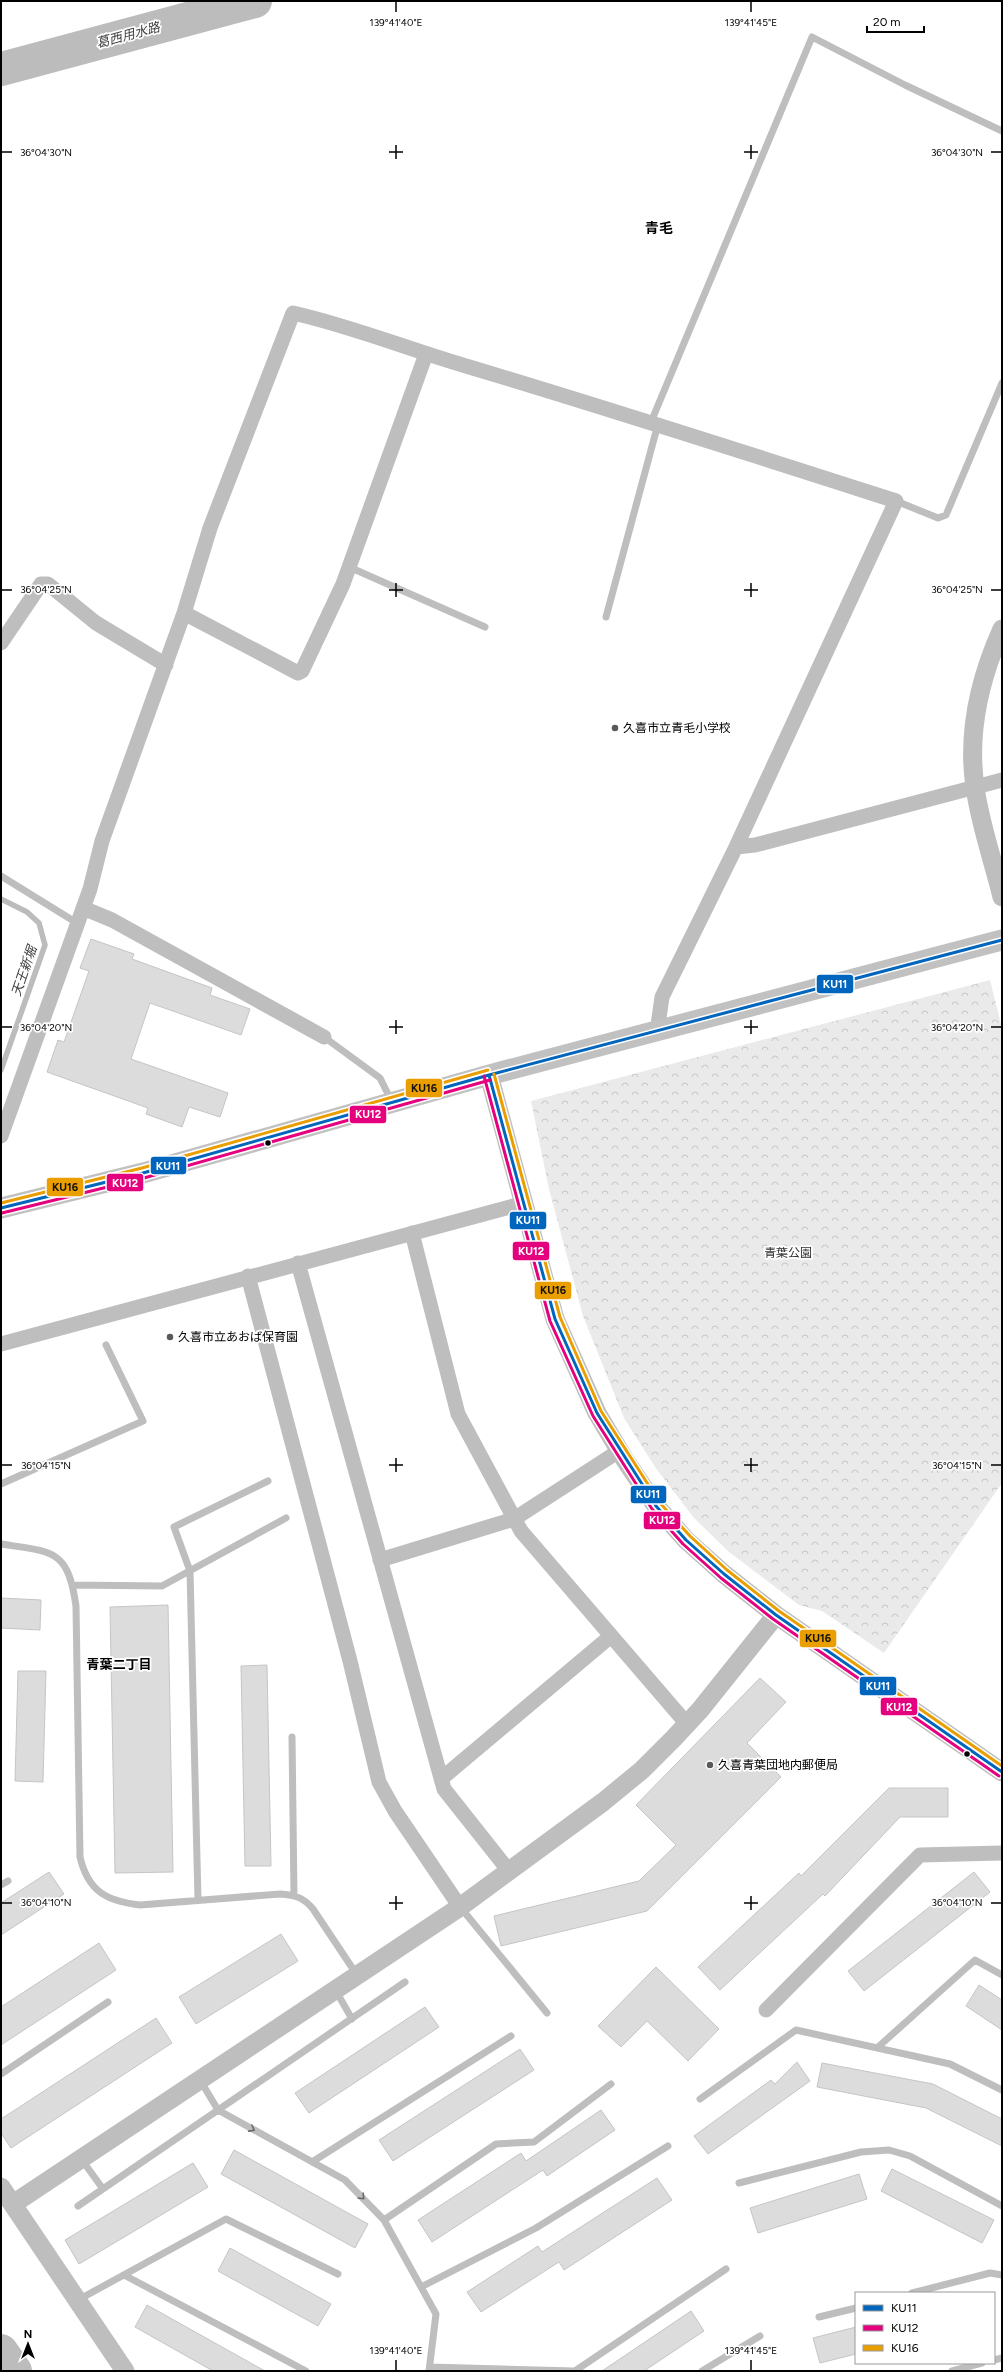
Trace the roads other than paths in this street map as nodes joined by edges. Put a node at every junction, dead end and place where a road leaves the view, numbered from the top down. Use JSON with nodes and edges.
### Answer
{"nodes":[{"id":1,"x":1002,"y":131,"type":"edge"},
{"id":2,"x":426,"y":354,"type":"junction"},
{"id":3,"x":1002,"y":383,"type":"edge"},
{"id":4,"x":655,"y":423,"type":"junction"},
{"id":5,"x":896,"y":501,"type":"junction"},
{"id":6,"x":349,"y":567,"type":"junction"},
{"id":7,"x":184,"y":613,"type":"junction"},
{"id":8,"x":606,"y":617,"type":"dead end"},
{"id":9,"x":485,"y":627,"type":"dead end"},
{"id":10,"x":1002,"y":629,"type":"edge"},
{"id":11,"x":1,"y":643,"type":"edge"},
{"id":12,"x":166,"y":666,"type":"junction"},
{"id":13,"x":1002,"y":780,"type":"edge"},
{"id":14,"x":975,"y":786,"type":"junction"},
{"id":15,"x":736,"y":847,"type":"junction"},
{"id":16,"x":1,"y":876,"type":"edge"},
{"id":17,"x":1002,"y":897,"type":"edge"},
{"id":18,"x":83,"y":908,"type":"junction"},
{"id":19,"x":77,"y":923,"type":"junction"},
{"id":20,"x":1002,"y":940,"type":"edge"},
{"id":21,"x":657,"y":1032,"type":"junction"},
{"id":22,"x":324,"y":1037,"type":"joint"},
{"id":23,"x":489,"y":1075,"type":"junction"},
{"id":24,"x":392,"y":1102,"type":"junction"},
{"id":25,"x":1,"y":1136,"type":"edge"},
{"id":26,"x":525,"y":1203,"type":"junction"},
{"id":27,"x":1,"y":1208,"type":"edge"},
{"id":28,"x":412,"y":1233,"type":"junction"},
{"id":29,"x":298,"y":1263,"type":"junction"},
{"id":30,"x":248,"y":1276,"type":"junction"},
{"id":31,"x":1,"y":1344,"type":"edge"},
{"id":32,"x":106,"y":1345,"type":"dead end"},
{"id":33,"x":619,"y":1451,"type":"junction"},
{"id":34,"x":268,"y":1481,"type":"dead end"},
{"id":35,"x":1,"y":1484,"type":"edge"},
{"id":36,"x":286,"y":1518,"type":"dead end"},
{"id":37,"x":514,"y":1519,"type":"junction"},
{"id":38,"x":1,"y":1544,"type":"edge"},
{"id":39,"x":380,"y":1560,"type":"junction"},
{"id":40,"x":190,"y":1571,"type":"junction"},
{"id":41,"x":73,"y":1585,"type":"junction"},
{"id":42,"x":776,"y":1615,"type":"junction"},
{"id":43,"x":611,"y":1636,"type":"junction"},
{"id":44,"x":687,"y":1724,"type":"junction"},
{"id":45,"x":292,"y":1737,"type":"dead end"},
{"id":46,"x":1002,"y":1772,"type":"edge"},
{"id":47,"x":441,"y":1779,"type":"junction"},
{"id":48,"x":1002,"y":1853,"type":"edge"},
{"id":49,"x":509,"y":1871,"type":"junction"},
{"id":50,"x":8,"y":1881,"type":"dead end"},
{"id":51,"x":1,"y":1885,"type":"edge"},
{"id":52,"x":294,"y":1895,"type":"junction"},
{"id":53,"x":198,"y":1900,"type":"junction"},
{"id":54,"x":460,"y":1907,"type":"junction"},
{"id":55,"x":357,"y":1975,"type":"junction"},
{"id":56,"x":1002,"y":1976,"type":"edge"},
{"id":57,"x":405,"y":1982,"type":"dead end"},
{"id":58,"x":335,"y":1990,"type":"junction"},
{"id":59,"x":108,"y":2002,"type":"dead end"},
{"id":60,"x":766,"y":2010,"type":"dead end"},
{"id":61,"x":547,"y":2013,"type":"dead end"},
{"id":62,"x":352,"y":2019,"type":"junction"},
{"id":63,"x":511,"y":2036,"type":"dead end"},
{"id":64,"x":877,"y":2048,"type":"junction"},
{"id":65,"x":1,"y":2074,"type":"edge"},
{"id":66,"x":200,"y":2080,"type":"junction"},
{"id":67,"x":612,"y":2084,"type":"dead end"},
{"id":68,"x":1002,"y":2090,"type":"edge"},
{"id":69,"x":700,"y":2098,"type":"dead end"},
{"id":70,"x":218,"y":2110,"type":"junction"},
{"id":71,"x":668,"y":2146,"type":"dead end"},
{"id":72,"x":81,"y":2158,"type":"junction"},
{"id":73,"x":312,"y":2162,"type":"junction"},
{"id":74,"x":739,"y":2183,"type":"dead end"},
{"id":75,"x":1,"y":2187,"type":"edge"},
{"id":76,"x":103,"y":2189,"type":"junction"},
{"id":77,"x":13,"y":2204,"type":"junction"},
{"id":78,"x":78,"y":2206,"type":"dead end"},
{"id":79,"x":1002,"y":2206,"type":"edge"},
{"id":80,"x":384,"y":2220,"type":"junction"},
{"id":81,"x":726,"y":2269,"type":"dead end"},
{"id":82,"x":338,"y":2274,"type":"dead end"},
{"id":83,"x":124,"y":2275,"type":"junction"},
{"id":84,"x":1002,"y":2275,"type":"edge"},
{"id":85,"x":421,"y":2287,"type":"junction"},
{"id":86,"x":916,"y":2292,"type":"edge"},
{"id":87,"x":77,"y":2300,"type":"junction"},
{"id":88,"x":855,"y":2308,"type":"edge"},
{"id":89,"x":819,"y":2317,"type":"dead end"},
{"id":90,"x":760,"y":2336,"type":"dead end"},
{"id":91,"x":978,"y":2364,"type":"edge"},
{"id":92,"x":429,"y":2369,"type":"edge"},
{"id":93,"x":125,"y":2371,"type":"edge"},
{"id":94,"x":306,"y":2371,"type":"edge"},
{"id":95,"x":702,"y":2371,"type":"edge"},
{"id":96,"x":952,"y":2371,"type":"edge"}],
"edges":[{"from":1,"to":4,"type":"lane"},
{"from":2,"to":4,"type":"street"},
{"from":2,"to":6,"type":"street"},
{"from":2,"to":7,"type":"street"},
{"from":3,"to":5,"type":"lane"},
{"from":4,"to":5,"type":"street"},
{"from":4,"to":8,"type":"lane"},
{"from":5,"to":15,"type":"street"},
{"from":6,"to":7,"type":"street"},
{"from":6,"to":9,"type":"lane"},
{"from":7,"to":12,"type":"street"},
{"from":10,"to":14,"type":"street"},
{"from":11,"to":12,"type":"street"},
{"from":12,"to":18,"type":"street"},
{"from":13,"to":14,"type":"street"},
{"from":14,"to":15,"type":"street"},
{"from":14,"to":17,"type":"street"},
{"from":15,"to":21,"type":"street"},
{"from":16,"to":19,"type":"lane"},
{"from":18,"to":19,"type":"street"},
{"from":18,"to":22,"type":"street"},
{"from":19,"to":25,"type":"street"},
{"from":20,"to":21,"type":"main road"},
{"from":21,"to":23,"type":"main road"},
{"from":22,"to":24,"type":"lane"},
{"from":23,"to":24,"type":"main road"},
{"from":23,"to":26,"type":"street"},
{"from":24,"to":27,"type":"main road"},
{"from":26,"to":28,"type":"street"},
{"from":26,"to":33,"type":"street"},
{"from":28,"to":29,"type":"street"},
{"from":28,"to":37,"type":"street"},
{"from":29,"to":30,"type":"street"},
{"from":29,"to":39,"type":"street"},
{"from":30,"to":31,"type":"street"},
{"from":30,"to":54,"type":"street"},
{"from":32,"to":35,"type":"lane"},
{"from":33,"to":37,"type":"street"},
{"from":33,"to":42,"type":"street"},
{"from":34,"to":40,"type":"lane"},
{"from":36,"to":40,"type":"lane"},
{"from":37,"to":39,"type":"street"},
{"from":37,"to":43,"type":"street"},
{"from":38,"to":41,"type":"lane"},
{"from":39,"to":47,"type":"street"},
{"from":40,"to":41,"type":"lane"},
{"from":40,"to":53,"type":"lane"},
{"from":41,"to":53,"type":"lane"},
{"from":42,"to":44,"type":"street"},
{"from":42,"to":46,"type":"street"},
{"from":43,"to":44,"type":"street"},
{"from":43,"to":47,"type":"street"},
{"from":44,"to":49,"type":"street"},
{"from":45,"to":52,"type":"lane"},
{"from":47,"to":49,"type":"street"},
{"from":48,"to":60,"type":"street"},
{"from":49,"to":54,"type":"street"},
{"from":50,"to":51,"type":"lane"},
{"from":52,"to":53,"type":"lane"},
{"from":52,"to":55,"type":"lane"},
{"from":54,"to":55,"type":"street"},
{"from":54,"to":61,"type":"lane"},
{"from":55,"to":58,"type":"street"},
{"from":56,"to":64,"type":"lane"},
{"from":57,"to":62,"type":"lane"},
{"from":58,"to":62,"type":"lane"},
{"from":58,"to":66,"type":"street"},
{"from":59,"to":65,"type":"lane"},
{"from":62,"to":70,"type":"lane"},
{"from":63,"to":73,"type":"lane"},
{"from":64,"to":68,"type":"lane"},
{"from":64,"to":69,"type":"lane"},
{"from":66,"to":70,"type":"lane"},
{"from":66,"to":72,"type":"street"},
{"from":67,"to":80,"type":"lane"},
{"from":70,"to":73,"type":"lane","one_way":true},
{"from":70,"to":76,"type":"lane"},
{"from":71,"to":85,"type":"lane"},
{"from":72,"to":76,"type":"lane"},
{"from":72,"to":77,"type":"street"},
{"from":73,"to":80,"type":"lane","one_way":true},
{"from":74,"to":79,"type":"lane"},
{"from":75,"to":77,"type":"street"},
{"from":76,"to":78,"type":"lane"},
{"from":77,"to":87,"type":"street"},
{"from":80,"to":85,"type":"lane"},
{"from":81,"to":92,"type":"lane"},
{"from":82,"to":83,"type":"lane"},
{"from":83,"to":87,"type":"lane"},
{"from":83,"to":94,"type":"lane"},
{"from":84,"to":86,"type":"lane"},
{"from":85,"to":92,"type":"lane"},
{"from":87,"to":93,"type":"street"},
{"from":88,"to":89,"type":"lane"},
{"from":90,"to":95,"type":"lane"},
{"from":91,"to":96,"type":"lane"}]}
